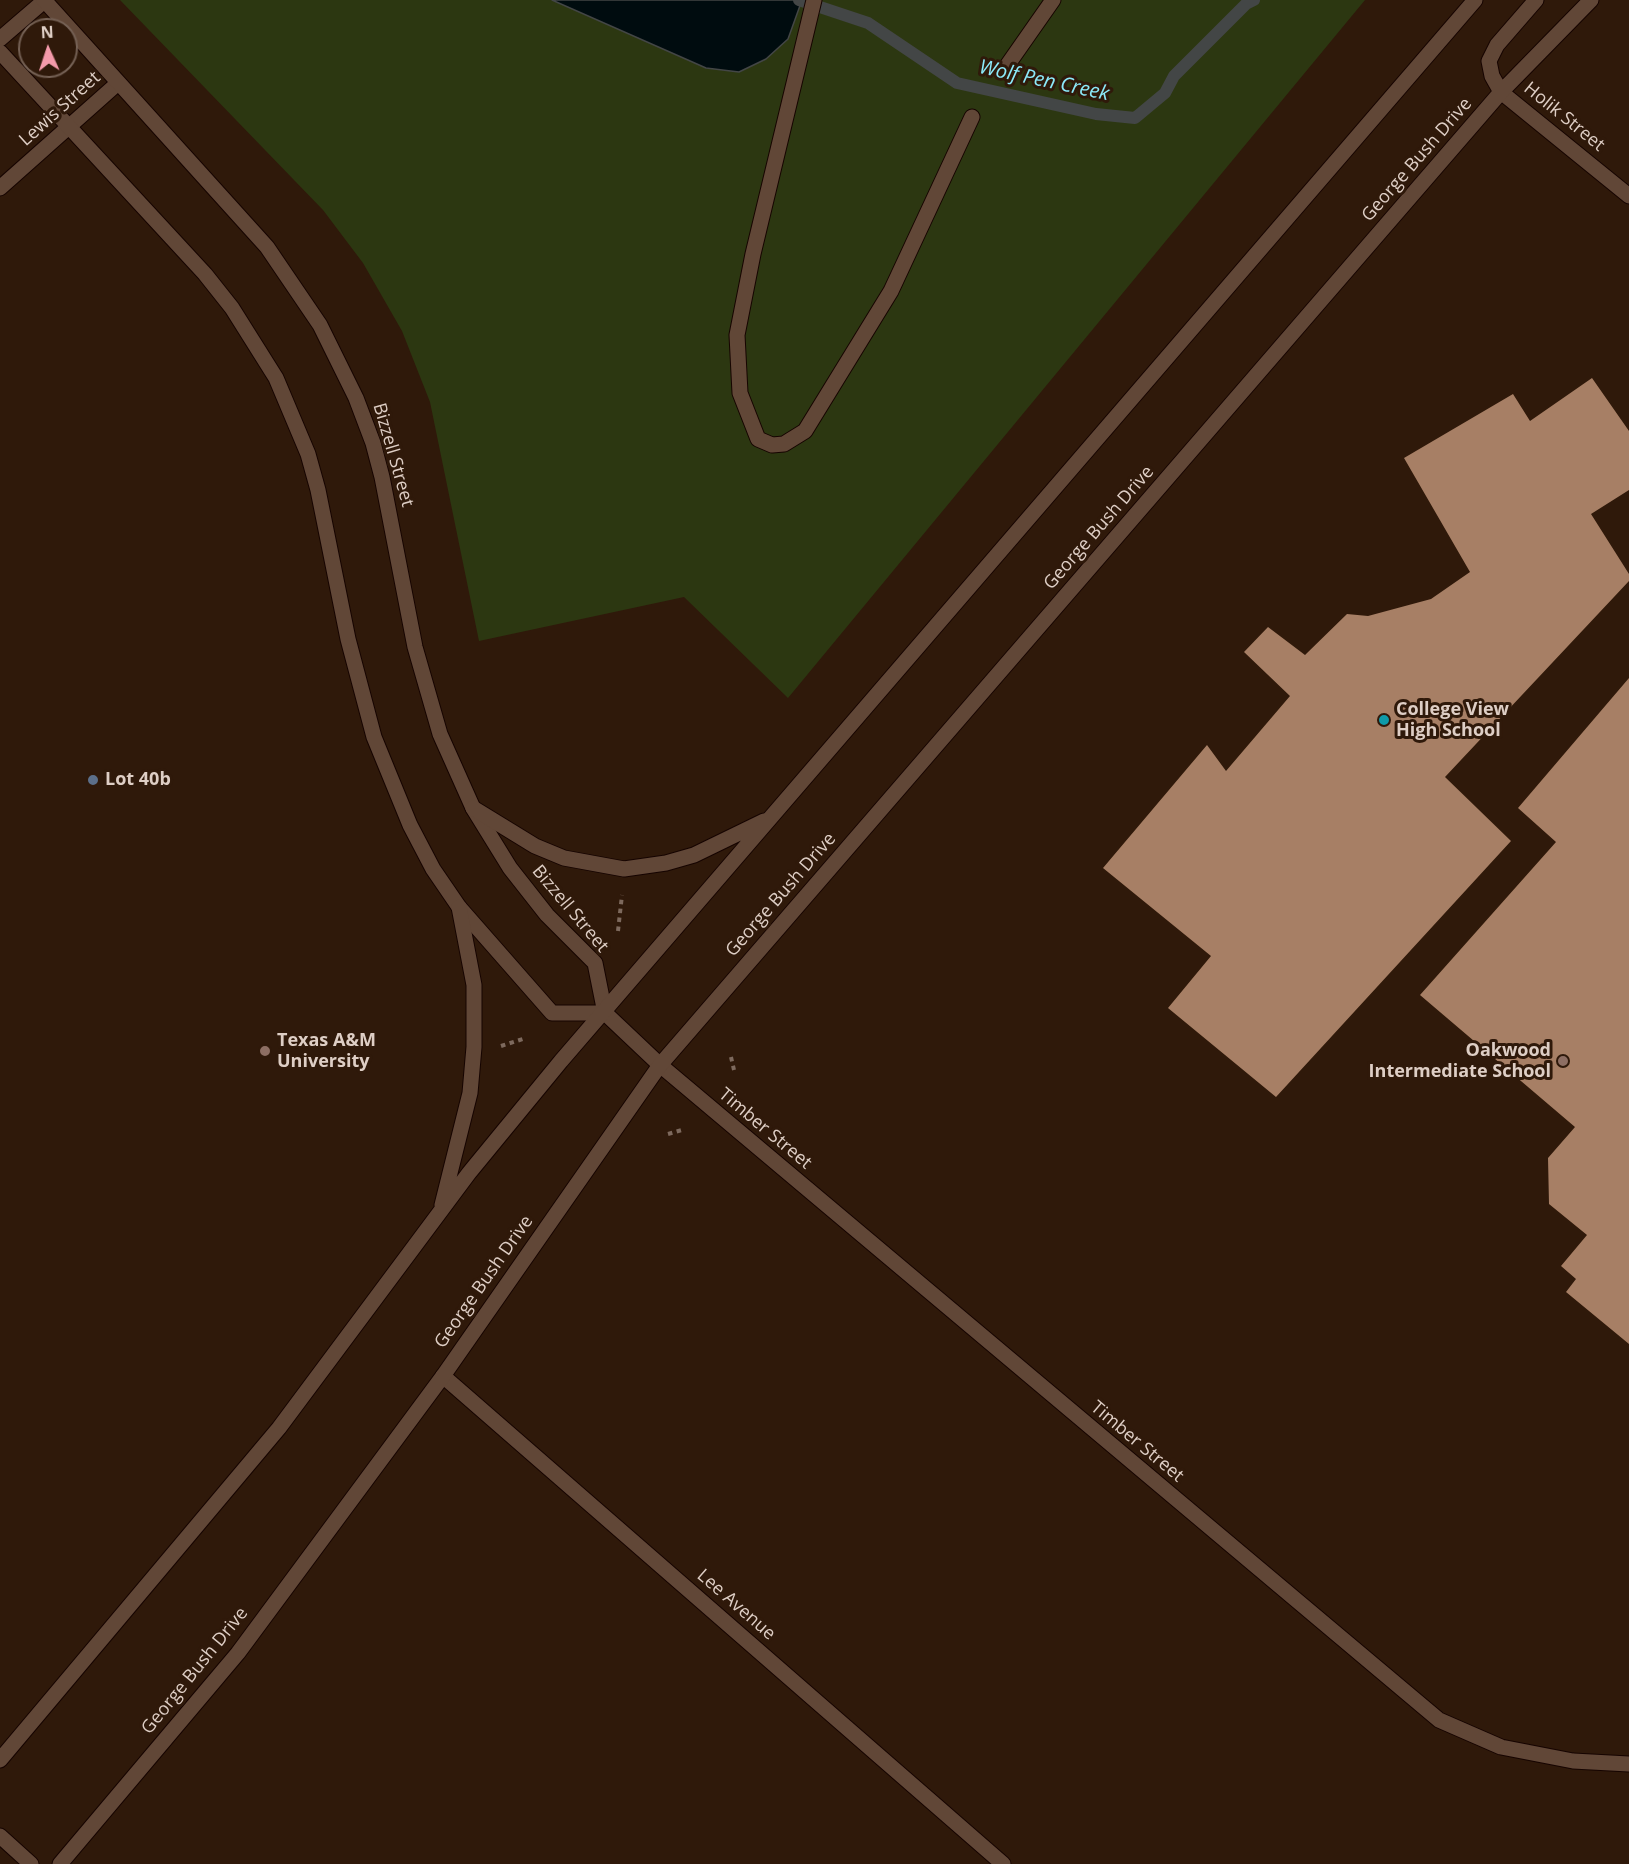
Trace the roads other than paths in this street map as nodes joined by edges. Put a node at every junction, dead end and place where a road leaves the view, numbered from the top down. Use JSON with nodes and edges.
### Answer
{"nodes":[{"id":1,"x":44,"y":0,"type":"edge"},
{"id":2,"x":814,"y":0,"type":"edge"},
{"id":3,"x":1053,"y":0,"type":"edge"},
{"id":4,"x":1475,"y":0,"type":"edge"},
{"id":5,"x":1536,"y":0,"type":"edge"},
{"id":6,"x":1591,"y":0,"type":"edge"},
{"id":7,"x":0,"y":39,"type":"edge"},
{"id":8,"x":0,"y":52,"type":"edge"},
{"id":9,"x":1004,"y":70,"type":"dead end"},
{"id":10,"x":118,"y":83,"type":"junction"},
{"id":11,"x":1501,"y":92,"type":"junction"},
{"id":12,"x":972,"y":117,"type":"dead end"},
{"id":13,"x":68,"y":128,"type":"junction"},
{"id":14,"x":0,"y":188,"type":"edge"},
{"id":15,"x":1629,"y":196,"type":"edge"},
{"id":16,"x":473,"y":808,"type":"junction"},
{"id":17,"x":772,"y":817,"type":"junction"},
{"id":18,"x":459,"y":907,"type":"junction"},
{"id":19,"x":605,"y":1013,"type":"junction"},
{"id":20,"x":660,"y":1065,"type":"junction"},
{"id":21,"x":440,"y":1212,"type":"junction"},
{"id":22,"x":443,"y":1376,"type":"junction"},
{"id":23,"x":0,"y":1760,"type":"edge"},
{"id":24,"x":1629,"y":1764,"type":"edge"},
{"id":25,"x":0,"y":1836,"type":"edge"},
{"id":26,"x":31,"y":1864,"type":"edge"},
{"id":27,"x":60,"y":1864,"type":"edge"},
{"id":28,"x":1003,"y":1864,"type":"edge"}],
"edges":[{"from":1,"to":7,"type":"main road"},
{"from":1,"to":10,"type":"main road","name":"Bizzell Street"},
{"from":2,"to":12,"type":"main road"},
{"from":3,"to":9,"type":"main road"},
{"from":4,"to":17,"type":"main road"},
{"from":5,"to":11,"type":"main road"},
{"from":6,"to":11,"type":"main road","name":"George Bush Drive"},
{"from":8,"to":13,"type":"main road"},
{"from":10,"to":13,"type":"main road","name":"Lewis Street"},
{"from":10,"to":16,"type":"main road","name":"Bizzell Street"},
{"from":11,"to":15,"type":"main road","name":"Holik Street"},
{"from":11,"to":20,"type":"main road","name":"George Bush Drive"},
{"from":13,"to":14,"type":"main road","name":"Lewis Street"},
{"from":13,"to":18,"type":"main road"},
{"from":16,"to":17,"type":"main road"},
{"from":16,"to":19,"type":"main road","name":"Bizzell Street"},
{"from":17,"to":19,"type":"main road"},
{"from":18,"to":19,"type":"main road"},
{"from":18,"to":21,"type":"main road"},
{"from":19,"to":20,"type":"main road","name":"Timber Street"},
{"from":19,"to":21,"type":"main road"},
{"from":20,"to":22,"type":"main road","name":"George Bush Drive"},
{"from":20,"to":24,"type":"main road","name":"Timber Street"},
{"from":21,"to":23,"type":"main road"},
{"from":22,"to":27,"type":"main road","name":"George Bush Drive"},
{"from":22,"to":28,"type":"main road","name":"Lee Avenue"},
{"from":25,"to":26,"type":"main road"}]}
